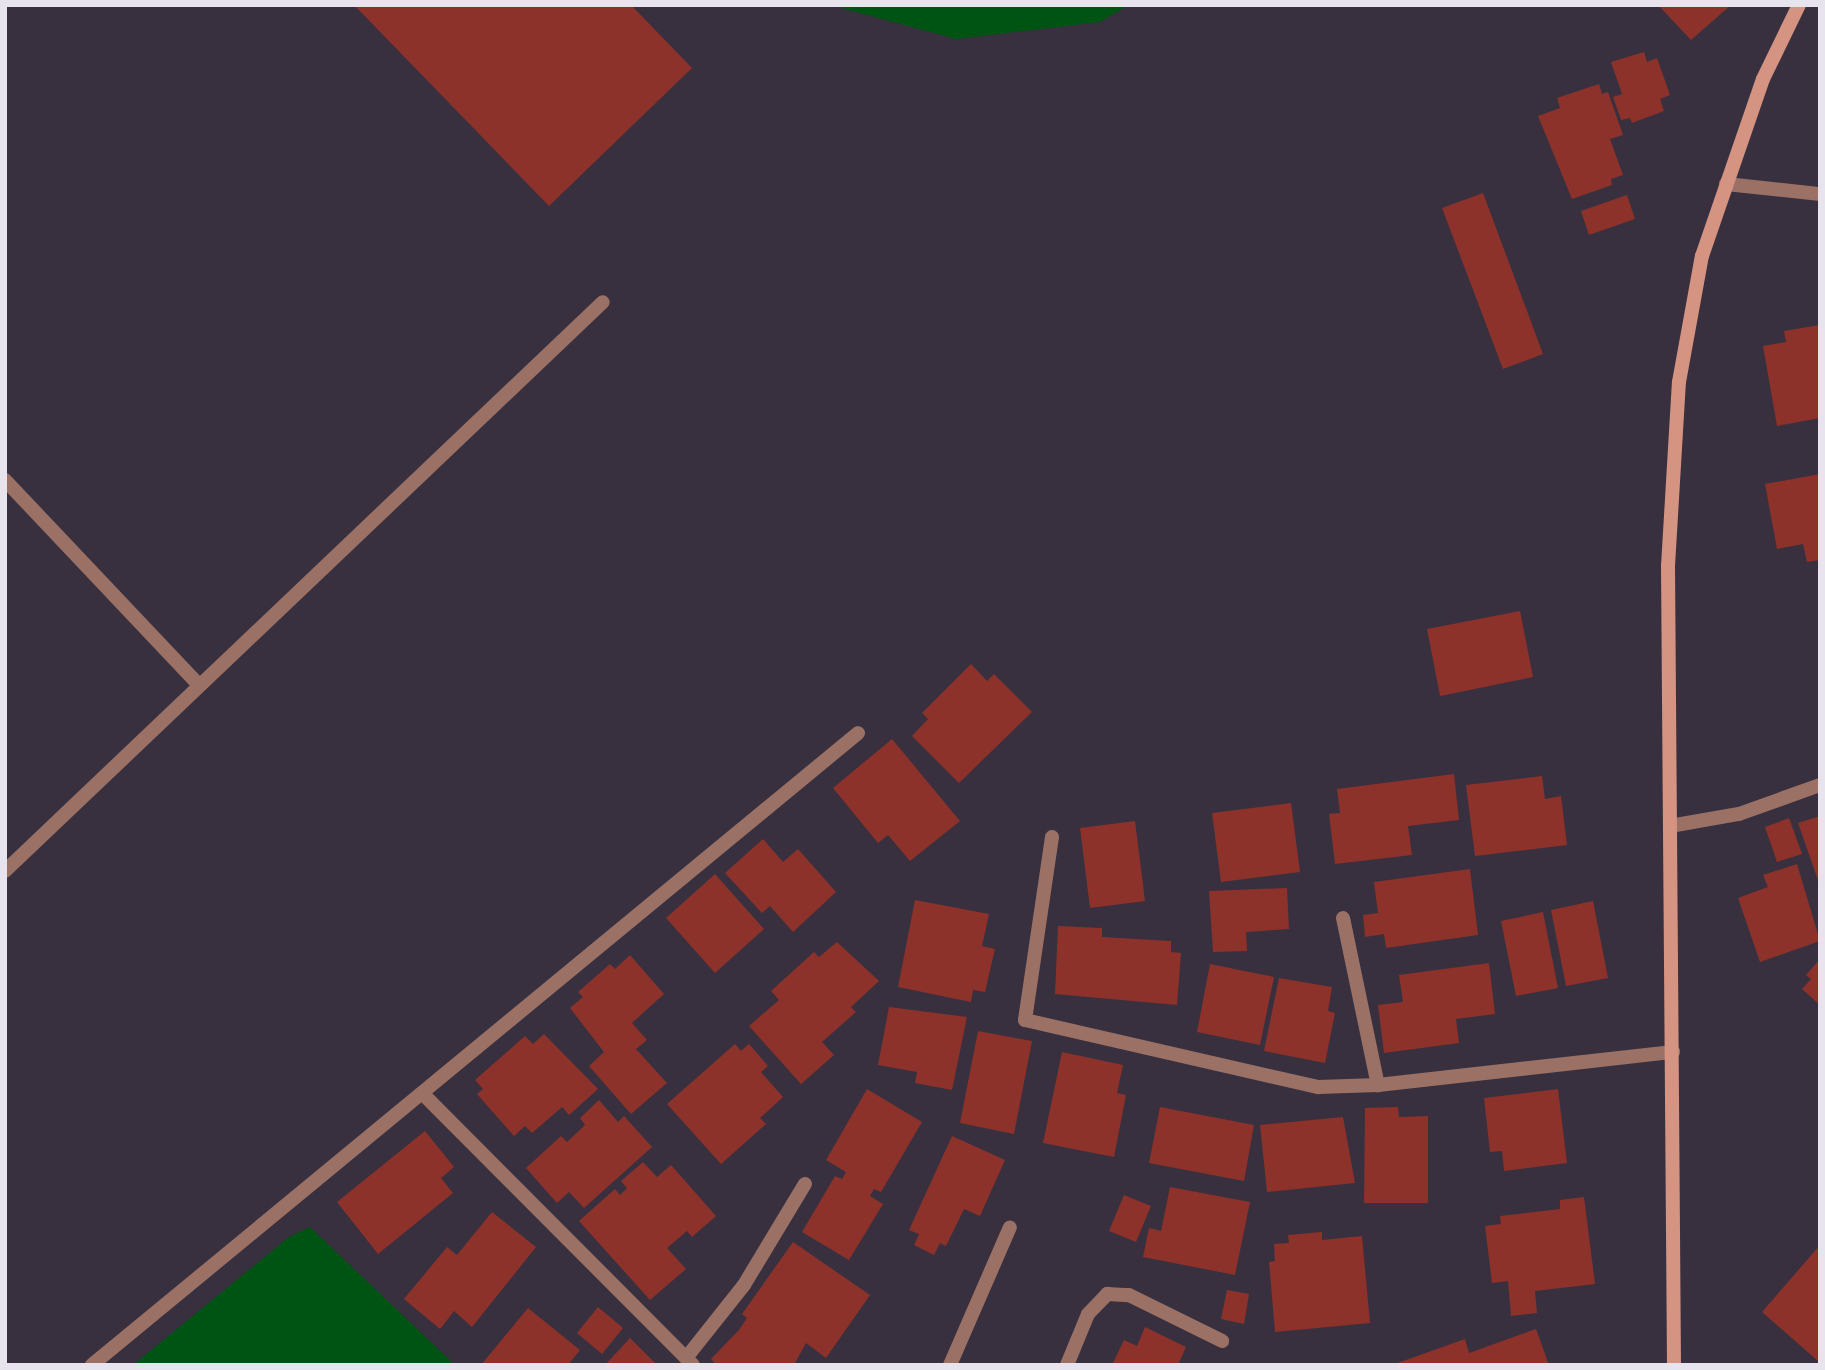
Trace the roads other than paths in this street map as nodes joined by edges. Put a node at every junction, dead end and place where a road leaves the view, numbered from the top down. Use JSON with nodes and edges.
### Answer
{"nodes":[{"id":1,"x":1799,"y":5,"type":"edge"},
{"id":2,"x":1726,"y":184,"type":"junction"},
{"id":3,"x":1820,"y":194,"type":"edge"},
{"id":4,"x":603,"y":302,"type":"dead end"},
{"id":5,"x":5,"y":480,"type":"edge"},
{"id":6,"x":198,"y":684,"type":"junction"},
{"id":7,"x":859,"y":733,"type":"dead end"},
{"id":8,"x":1820,"y":785,"type":"edge"},
{"id":9,"x":1670,"y":826,"type":"junction"},
{"id":10,"x":1052,"y":838,"type":"dead end"},
{"id":11,"x":5,"y":871,"type":"edge"},
{"id":12,"x":1343,"y":918,"type":"dead end"},
{"id":13,"x":1673,"y":1052,"type":"junction"},
{"id":14,"x":1378,"y":1085,"type":"junction"},
{"id":15,"x":424,"y":1095,"type":"junction"},
{"id":16,"x":805,"y":1184,"type":"dead end"},
{"id":17,"x":1010,"y":1227,"type":"dead end"},
{"id":18,"x":1222,"y":1341,"type":"dead end"},
{"id":19,"x":689,"y":1361,"type":"edge"},
{"id":20,"x":92,"y":1365,"type":"edge"},
{"id":21,"x":950,"y":1365,"type":"edge"},
{"id":22,"x":1067,"y":1365,"type":"edge"},
{"id":23,"x":1674,"y":1365,"type":"edge"}],
"edges":[{"from":1,"to":2,"type":"street"},
{"from":2,"to":3,"type":"street"},
{"from":2,"to":9,"type":"street"},
{"from":4,"to":6,"type":"street"},
{"from":5,"to":6,"type":"street"},
{"from":6,"to":11,"type":"street"},
{"from":7,"to":15,"type":"street"},
{"from":8,"to":9,"type":"street"},
{"from":9,"to":13,"type":"street"},
{"from":10,"to":14,"type":"street"},
{"from":12,"to":14,"type":"street"},
{"from":13,"to":14,"type":"street"},
{"from":13,"to":23,"type":"street"},
{"from":15,"to":19,"type":"street"},
{"from":15,"to":20,"type":"street"},
{"from":16,"to":19,"type":"street"},
{"from":17,"to":21,"type":"street"},
{"from":18,"to":22,"type":"street"}]}
